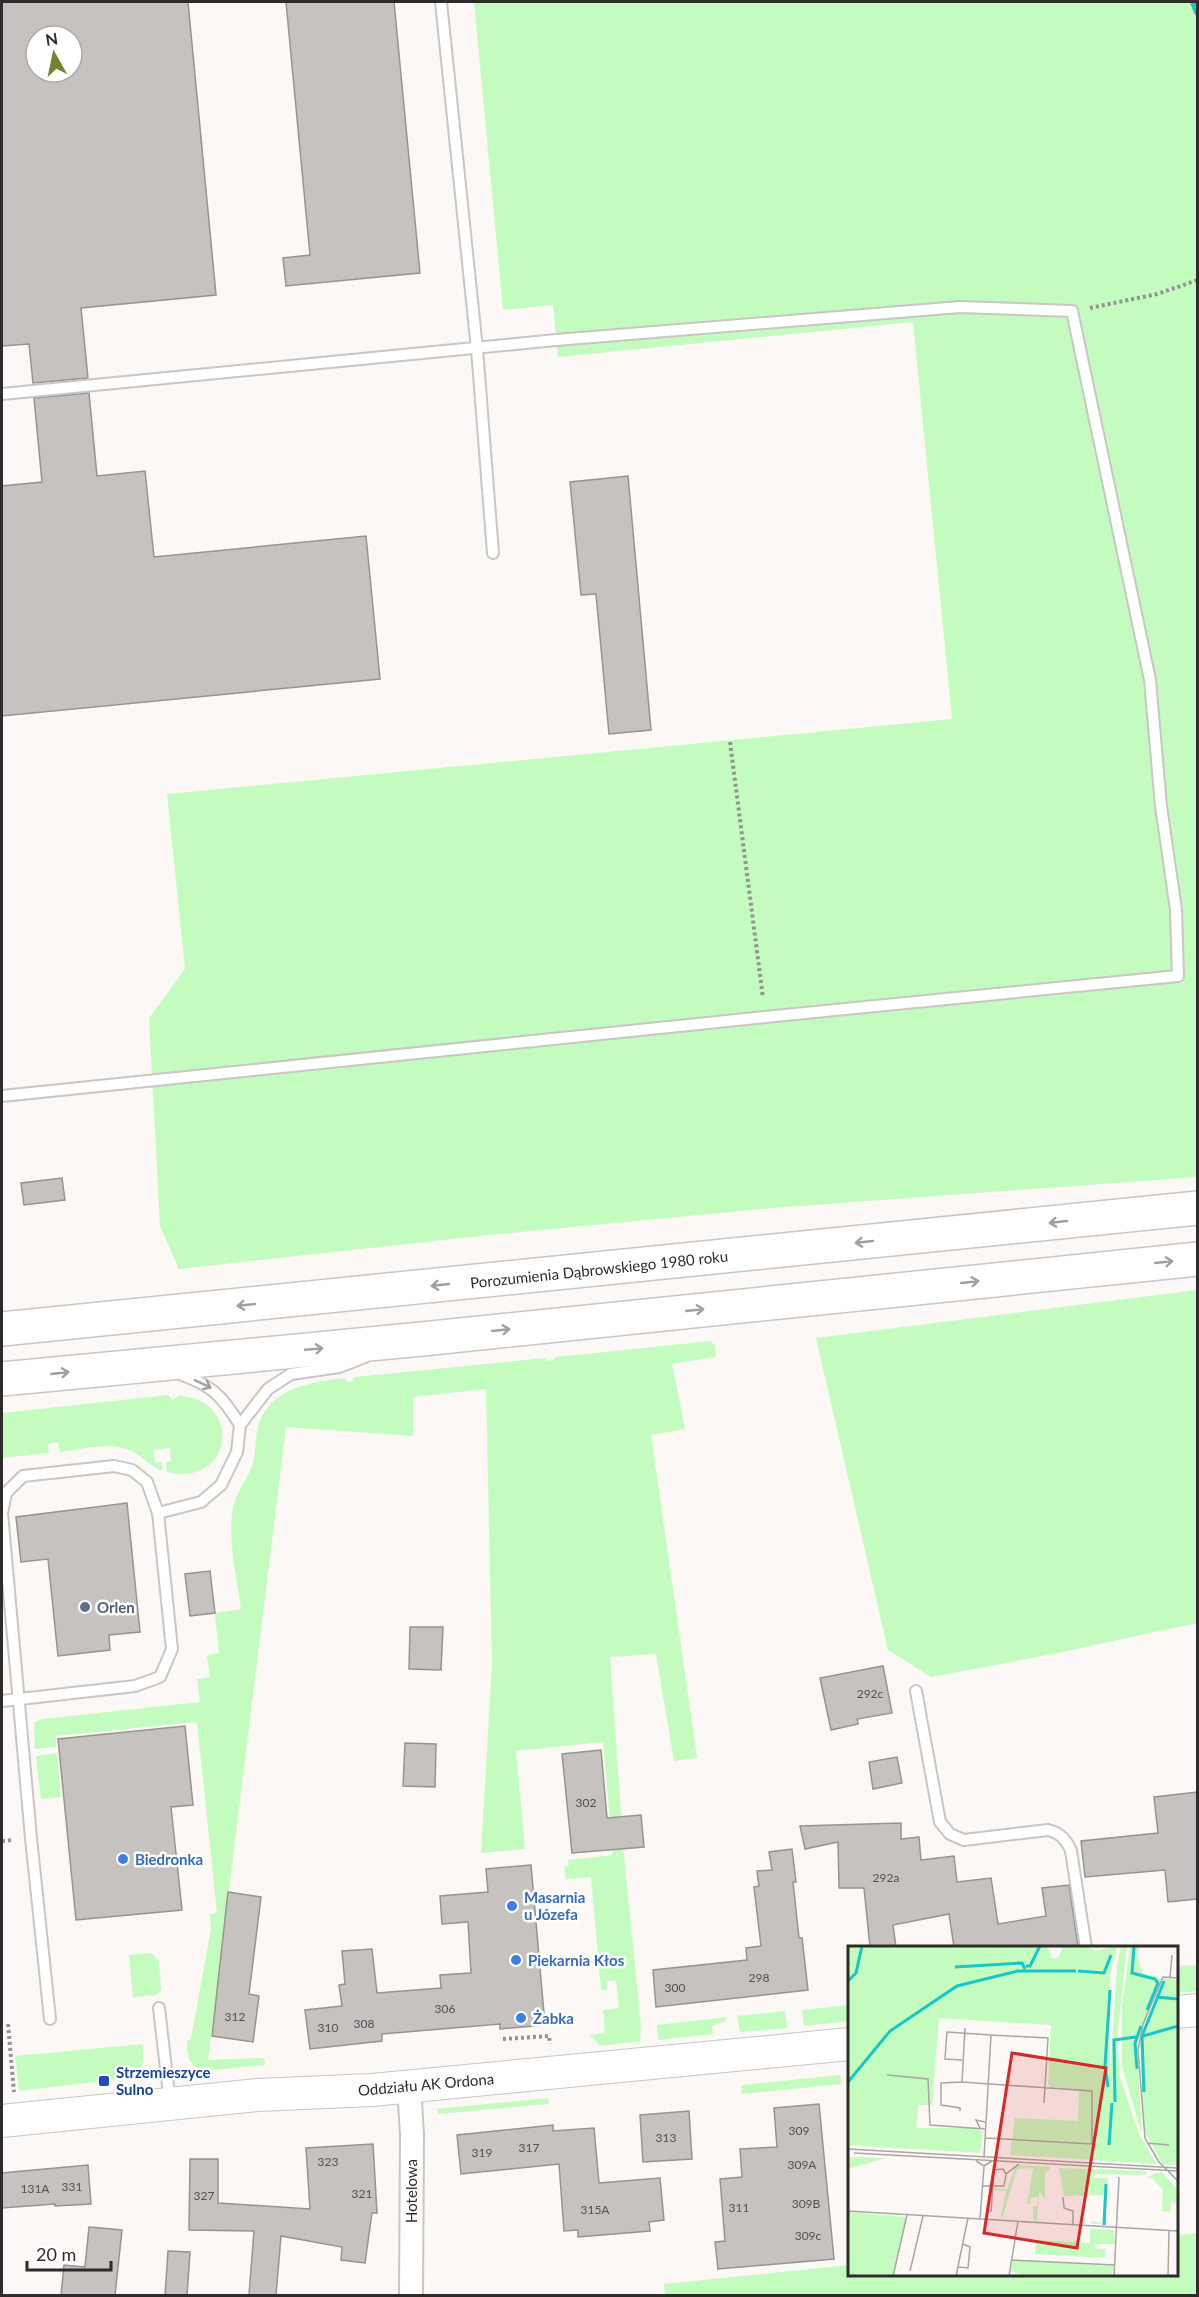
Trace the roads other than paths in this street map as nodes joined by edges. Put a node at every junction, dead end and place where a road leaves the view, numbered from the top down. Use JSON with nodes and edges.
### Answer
{"nodes":[{"id":1,"x":441,"y":2,"type":"edge"},
{"id":2,"x":477,"y":349,"type":"junction"},
{"id":3,"x":2,"y":394,"type":"edge"},
{"id":4,"x":493,"y":553,"type":"dead end"},
{"id":5,"x":2,"y":1096,"type":"edge"},
{"id":6,"x":1197,"y":1209,"type":"edge"},
{"id":7,"x":1197,"y":1259,"type":"edge"},
{"id":8,"x":2,"y":1329,"type":"edge"},
{"id":9,"x":422,"y":1339,"type":"junction"},
{"id":10,"x":151,"y":1364,"type":"junction"},
{"id":11,"x":2,"y":1379,"type":"edge"},
{"id":12,"x":240,"y":1425,"type":"junction"},
{"id":13,"x":158,"y":1513,"type":"junction"},
{"id":14,"x":916,"y":1690,"type":"dead end"},
{"id":15,"x":19,"y":1699,"type":"junction"},
{"id":16,"x":2,"y":1701,"type":"edge"},
{"id":17,"x":1086,"y":1946,"type":"edge"},
{"id":18,"x":159,"y":2008,"type":"dead end"},
{"id":19,"x":1197,"y":2010,"type":"edge"},
{"id":20,"x":1178,"y":2012,"type":"edge"},
{"id":21,"x":50,"y":2019,"type":"dead end"},
{"id":22,"x":848,"y":2044,"type":"edge"},
{"id":23,"x":409,"y":2086,"type":"junction"},
{"id":24,"x":170,"y":2104,"type":"junction"},
{"id":25,"x":8,"y":2108,"type":"edge"},
{"id":26,"x":411,"y":2295,"type":"edge"}],
"edges":[{"from":1,"to":2,"type":"lane"},
{"from":2,"to":3,"type":"lane"},
{"from":2,"to":4,"type":"lane"},
{"from":2,"to":5,"type":"lane"},
{"from":6,"to":8,"type":"main road","name":"Porozumienia Dąbrowskiego 1980 roku","one_way":true},
{"from":9,"to":7,"type":"main road","one_way":true},
{"from":10,"to":9,"type":"main road","one_way":true},
{"from":9,"to":12,"type":"lane"},
{"from":11,"to":10,"type":"main road","one_way":true},
{"from":10,"to":12,"type":"lane","one_way":true},
{"from":12,"to":13,"type":"lane"},
{"from":13,"to":15,"type":"lane"},
{"from":13,"to":15,"type":"lane"},
{"from":14,"to":17,"type":"lane"},
{"from":15,"to":16,"type":"lane"},
{"from":15,"to":21,"type":"lane"},
{"from":18,"to":24,"type":"lane"},
{"from":19,"to":20,"type":"street"},
{"from":22,"to":23,"type":"street","name":"Oddziału AK Ordona"},
{"from":23,"to":24,"type":"street","name":"Oddziału AK Ordona"},
{"from":23,"to":26,"type":"street","name":"Hotelowa"},
{"from":24,"to":25,"type":"street","name":"Oddziału AK Ordona"}]}
